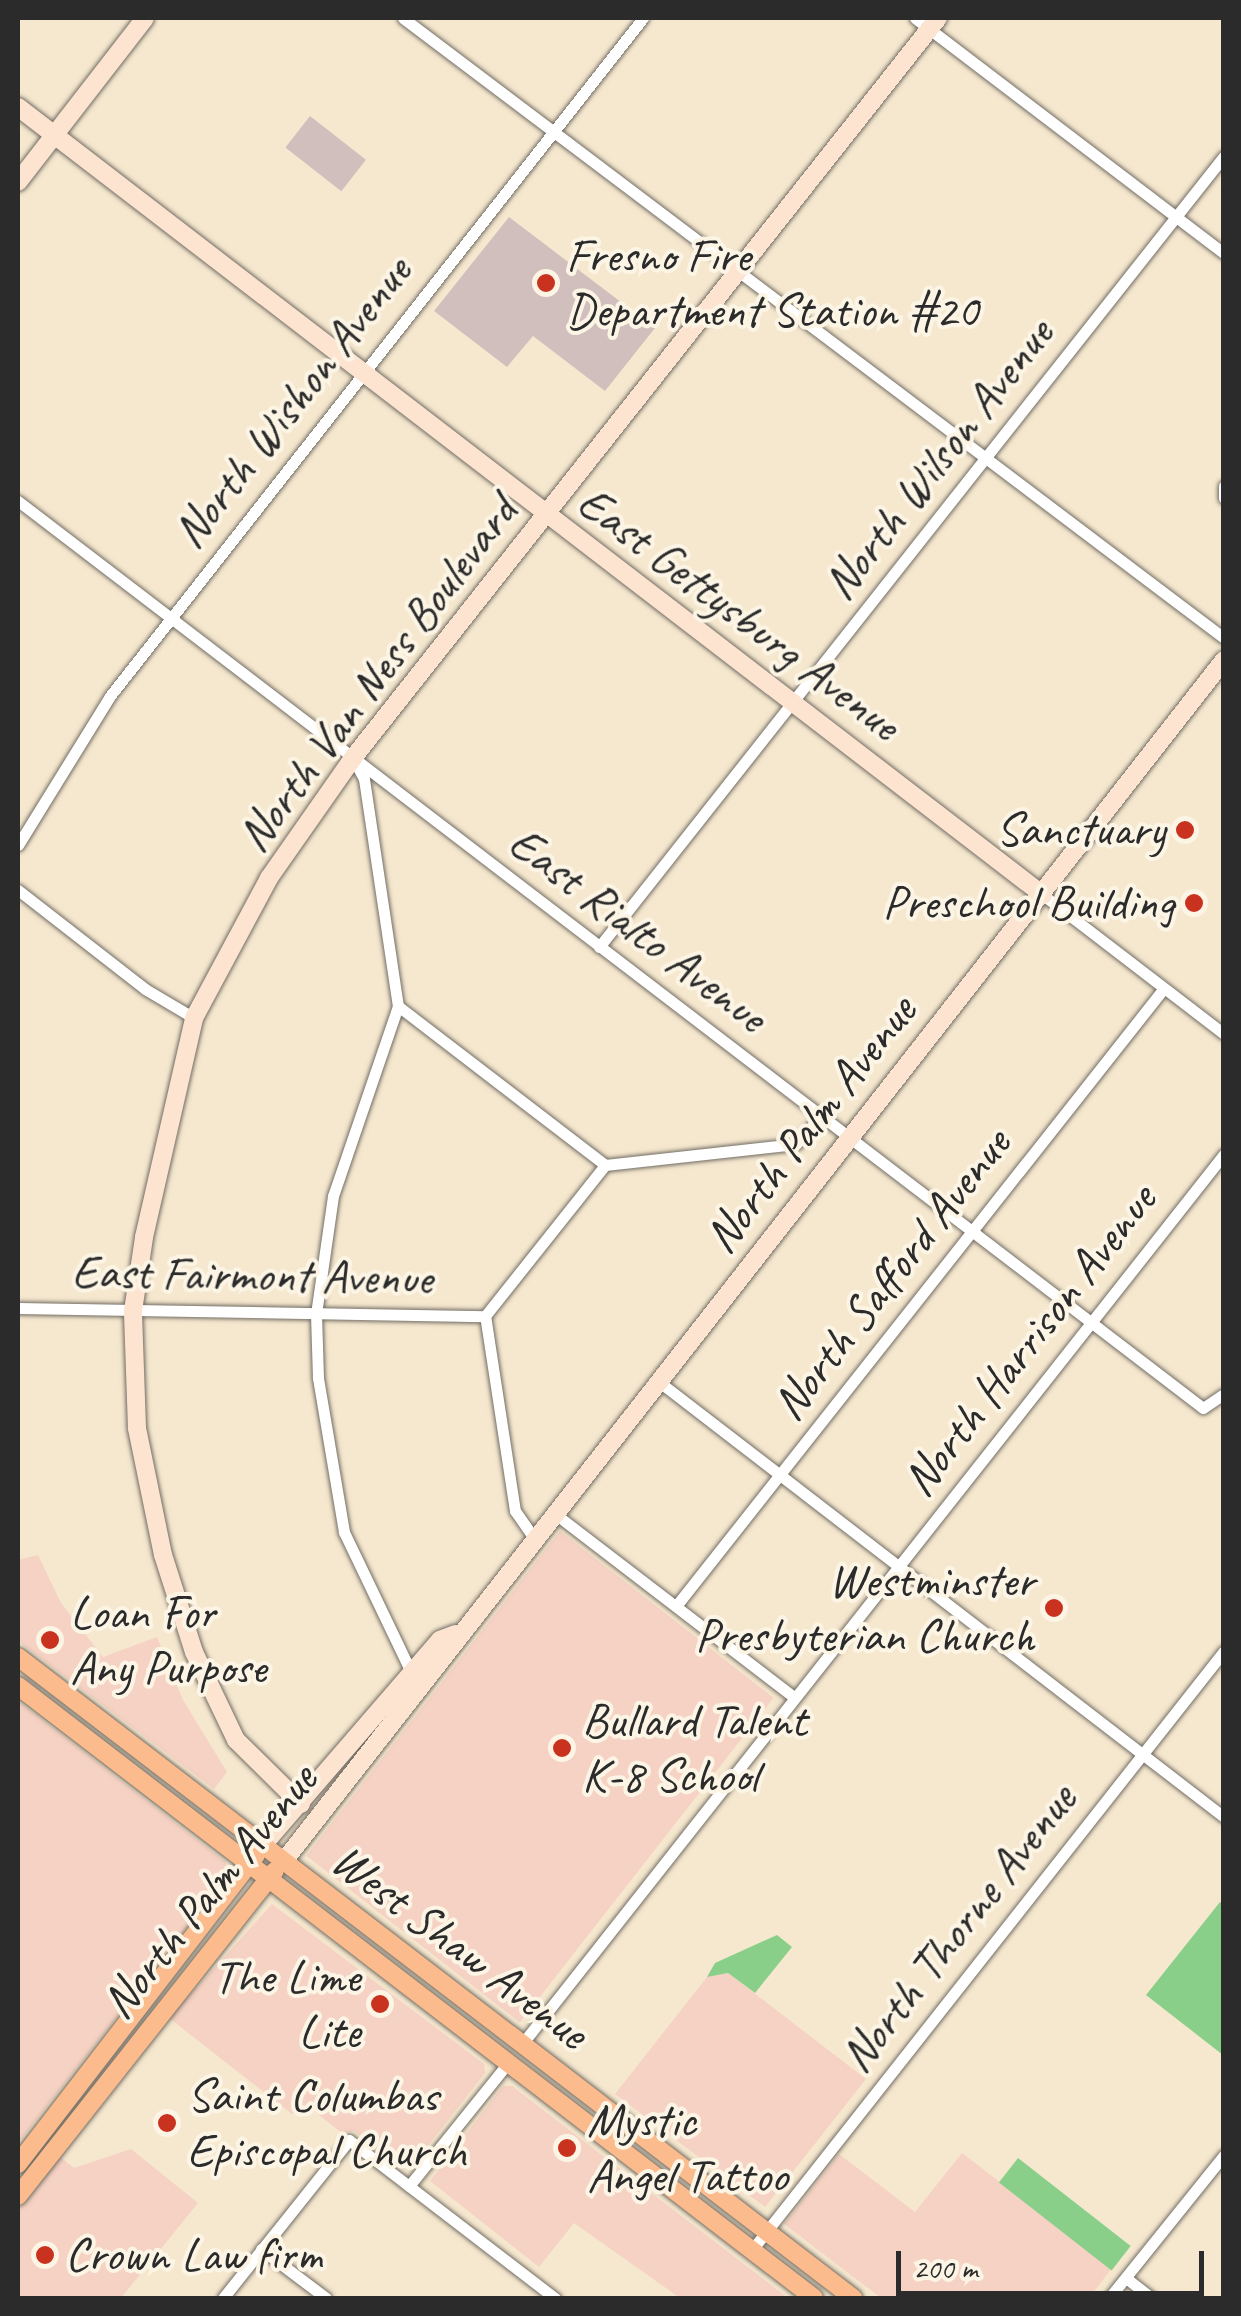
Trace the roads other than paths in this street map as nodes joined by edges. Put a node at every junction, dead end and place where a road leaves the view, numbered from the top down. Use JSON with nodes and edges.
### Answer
{"nodes":[{"id":1,"x":146,"y":18,"type":"edge"},
{"id":2,"x":402,"y":18,"type":"edge"},
{"id":3,"x":643,"y":18,"type":"edge"},
{"id":4,"x":928,"y":21,"type":"edge"},
{"id":5,"x":18,"y":107,"type":"edge"},
{"id":6,"x":552,"y":132,"type":"junction"},
{"id":7,"x":54,"y":135,"type":"junction"},
{"id":8,"x":1224,"y":156,"type":"edge"},
{"id":9,"x":18,"y":182,"type":"edge"},
{"id":10,"x":1176,"y":217,"type":"junction"},
{"id":11,"x":1224,"y":253,"type":"edge"},
{"id":12,"x":737,"y":273,"type":"junction"},
{"id":13,"x":361,"y":375,"type":"junction"},
{"id":14,"x":988,"y":459,"type":"junction"},
{"id":15,"x":1224,"y":486,"type":"edge"},
{"id":16,"x":1224,"y":498,"type":"edge"},
{"id":17,"x":18,"y":501,"type":"edge"},
{"id":18,"x":547,"y":518,"type":"junction"},
{"id":19,"x":170,"y":617,"type":"junction"},
{"id":20,"x":1224,"y":638,"type":"edge"},
{"id":21,"x":1224,"y":660,"type":"edge"},
{"id":22,"x":792,"y":704,"type":"junction"},
{"id":23,"x":353,"y":758,"type":"junction"},
{"id":24,"x":18,"y":845,"type":"edge"},
{"id":25,"x":18,"y":890,"type":"edge"},
{"id":26,"x":1042,"y":896,"type":"junction"},
{"id":27,"x":599,"y":947,"type":"junction"},
{"id":28,"x":1164,"y":988,"type":"junction"},
{"id":29,"x":398,"y":1006,"type":"junction"},
{"id":30,"x":194,"y":1018,"type":"junction"},
{"id":31,"x":1224,"y":1034,"type":"edge"},
{"id":32,"x":822,"y":1116,"type":"junction"},
{"id":33,"x":849,"y":1136,"type":"junction"},
{"id":34,"x":1224,"y":1154,"type":"edge"},
{"id":35,"x":605,"y":1165,"type":"junction"},
{"id":36,"x":972,"y":1232,"type":"junction"},
{"id":37,"x":18,"y":1308,"type":"edge"},
{"id":38,"x":133,"y":1311,"type":"junction"},
{"id":39,"x":316,"y":1314,"type":"junction"},
{"id":40,"x":485,"y":1316,"type":"junction"},
{"id":41,"x":1090,"y":1324,"type":"junction"},
{"id":42,"x":658,"y":1381,"type":"junction"},
{"id":43,"x":1224,"y":1394,"type":"edge"},
{"id":44,"x":780,"y":1475,"type":"junction"},
{"id":45,"x":554,"y":1513,"type":"junction"},
{"id":46,"x":534,"y":1538,"type":"junction"},
{"id":47,"x":898,"y":1567,"type":"junction"},
{"id":48,"x":676,"y":1606,"type":"junction"},
{"id":49,"x":456,"y":1634,"type":"junction"},
{"id":50,"x":1224,"y":1650,"type":"edge"},
{"id":51,"x":18,"y":1657,"type":"edge"},
{"id":52,"x":18,"y":1672,"type":"edge"},
{"id":53,"x":412,"y":1674,"type":"junction"},
{"id":54,"x":18,"y":1686,"type":"edge"},
{"id":55,"x":68,"y":1696,"type":"junction"},
{"id":56,"x":794,"y":1697,"type":"junction"},
{"id":57,"x":1142,"y":1755,"type":"junction"},
{"id":58,"x":301,"y":1804,"type":"junction"},
{"id":59,"x":1224,"y":1817,"type":"edge"},
{"id":60,"x":263,"y":1845,"type":"junction"},
{"id":61,"x":284,"y":1861,"type":"junction"},
{"id":62,"x":250,"y":1864,"type":"junction"},
{"id":63,"x":270,"y":1879,"type":"junction"},
{"id":64,"x":460,"y":2026,"type":"junction"},
{"id":65,"x":522,"y":2044,"type":"junction"},
{"id":66,"x":508,"y":2063,"type":"junction"},
{"id":67,"x":604,"y":2106,"type":"junction"},
{"id":68,"x":1224,"y":2154,"type":"edge"},
{"id":69,"x":18,"y":2164,"type":"edge"},
{"id":70,"x":409,"y":2186,"type":"junction"},
{"id":71,"x":18,"y":2196,"type":"edge"},
{"id":72,"x":766,"y":2232,"type":"junction"},
{"id":73,"x":261,"y":2248,"type":"junction"},
{"id":74,"x":751,"y":2251,"type":"junction"},
{"id":75,"x":1126,"y":2278,"type":"junction"},
{"id":76,"x":222,"y":2298,"type":"edge"},
{"id":77,"x":326,"y":2298,"type":"edge"},
{"id":78,"x":555,"y":2298,"type":"edge"},
{"id":79,"x":814,"y":2298,"type":"edge"},
{"id":80,"x":853,"y":2298,"type":"edge"},
{"id":81,"x":1109,"y":2298,"type":"edge"},
{"id":82,"x":1152,"y":2298,"type":"edge"}],
"edges":[{"from":1,"to":7,"type":"street"},
{"from":2,"to":6,"type":"street"},
{"from":3,"to":6,"type":"street","name":"North Wishon Avenue"},
{"from":4,"to":10,"type":"street"},
{"from":4,"to":12,"type":"street","name":"North Van Ness Boulevard"},
{"from":5,"to":7,"type":"street","name":"East Gettysburg Avenue"},
{"from":6,"to":12,"type":"street"},
{"from":6,"to":13,"type":"street","name":"North Wishon Avenue"},
{"from":7,"to":9,"type":"street"},
{"from":7,"to":13,"type":"street","name":"East Gettysburg Avenue"},
{"from":8,"to":10,"type":"street","name":"North Wilson Avenue"},
{"from":10,"to":11,"type":"street"},
{"from":10,"to":14,"type":"street","name":"North Wilson Avenue"},
{"from":12,"to":14,"type":"street"},
{"from":12,"to":18,"type":"street","name":"North Van Ness Boulevard"},
{"from":13,"to":18,"type":"street","name":"East Gettysburg Avenue"},
{"from":13,"to":19,"type":"street","name":"North Wishon Avenue"},
{"from":14,"to":20,"type":"street"},
{"from":14,"to":22,"type":"street","name":"North Wilson Avenue"},
{"from":15,"to":16,"type":"street"},
{"from":17,"to":19,"type":"street","name":"East Rialto Avenue"},
{"from":18,"to":22,"type":"street","name":"East Gettysburg Avenue"},
{"from":18,"to":23,"type":"street","name":"North Van Ness Boulevard"},
{"from":19,"to":23,"type":"street","name":"East Rialto Avenue"},
{"from":19,"to":24,"type":"street","name":"North Wishon Avenue"},
{"from":21,"to":26,"type":"street","name":"North Palm Avenue"},
{"from":22,"to":26,"type":"street","name":"East Gettysburg Avenue"},
{"from":22,"to":27,"type":"street","name":"North Wilson Avenue"},
{"from":23,"to":27,"type":"street","name":"East Rialto Avenue"},
{"from":23,"to":29,"type":"street"},
{"from":23,"to":30,"type":"street","name":"North Van Ness Boulevard"},
{"from":25,"to":30,"type":"street"},
{"from":26,"to":28,"type":"street","name":"East Gettysburg Avenue"},
{"from":26,"to":33,"type":"street","name":"North Palm Avenue"},
{"from":27,"to":32,"type":"street","name":"East Rialto Avenue"},
{"from":28,"to":31,"type":"street","name":"East Gettysburg Avenue"},
{"from":28,"to":36,"type":"street","name":"North Safford Avenue"},
{"from":29,"to":35,"type":"street"},
{"from":29,"to":39,"type":"street"},
{"from":30,"to":38,"type":"street","name":"North Van Ness Boulevard"},
{"from":32,"to":33,"type":"street","name":"East Rialto Avenue"},
{"from":32,"to":35,"type":"street"},
{"from":33,"to":36,"type":"street","name":"East Rialto Avenue"},
{"from":33,"to":42,"type":"street","name":"North Palm Avenue"},
{"from":34,"to":41,"type":"street","name":"North Harrison Avenue"},
{"from":35,"to":40,"type":"street"},
{"from":36,"to":41,"type":"street","name":"East Rialto Avenue"},
{"from":36,"to":44,"type":"street","name":"North Safford Avenue"},
{"from":37,"to":38,"type":"street","name":"East Fairmont Avenue"},
{"from":38,"to":39,"type":"street","name":"East Fairmont Avenue"},
{"from":38,"to":58,"type":"street","name":"North Van Ness Boulevard"},
{"from":39,"to":40,"type":"street","name":"East Fairmont Avenue"},
{"from":39,"to":53,"type":"street"},
{"from":40,"to":46,"type":"street"},
{"from":41,"to":43,"type":"street","name":"East Rialto Avenue"},
{"from":41,"to":47,"type":"street","name":"North Harrison Avenue"},
{"from":42,"to":44,"type":"street"},
{"from":42,"to":45,"type":"street","name":"North Palm Avenue"},
{"from":44,"to":47,"type":"street"},
{"from":44,"to":48,"type":"street","name":"North Safford Avenue"},
{"from":45,"to":46,"type":"street","name":"North Palm Avenue"},
{"from":45,"to":48,"type":"street"},
{"from":46,"to":49,"type":"street","name":"North Palm Avenue"},
{"from":47,"to":56,"type":"street","name":"North Harrison Avenue"},
{"from":47,"to":57,"type":"street"},
{"from":48,"to":56,"type":"street"},
{"from":49,"to":53,"type":"street","name":"North Palm Avenue"},
{"from":49,"to":61,"type":"street","name":"North Palm Avenue"},
{"from":50,"to":57,"type":"street","name":"North Thorne Avenue"},
{"from":51,"to":55,"type":"main road","name":"West Shaw Avenue"},
{"from":52,"to":55,"type":"main road"},
{"from":53,"to":58,"type":"street","name":"North Palm Avenue"},
{"from":54,"to":62,"type":"main road","name":"West Shaw Avenue"},
{"from":55,"to":60,"type":"main road","name":"West Shaw Avenue"},
{"from":56,"to":65,"type":"street","name":"North Harrison Avenue"},
{"from":57,"to":59,"type":"street"},
{"from":57,"to":72,"type":"street","name":"North Thorne Avenue"},
{"from":58,"to":60,"type":"street","name":"North Palm Avenue"},
{"from":60,"to":61,"type":"main road","name":"West Shaw Avenue"},
{"from":60,"to":62,"type":"main road","name":"North Palm Avenue"},
{"from":61,"to":63,"type":"main road","name":"North Palm Avenue"},
{"from":61,"to":65,"type":"main road","name":"West Shaw Avenue"},
{"from":62,"to":63,"type":"main road","name":"West Shaw Avenue"},
{"from":62,"to":69,"type":"main road","name":"North Palm Avenue"},
{"from":63,"to":64,"type":"main road","name":"West Shaw Avenue"},
{"from":63,"to":71,"type":"main road","name":"North Palm Avenue"},
{"from":64,"to":65,"type":"main road"},
{"from":64,"to":66,"type":"main road","name":"West Shaw Avenue"},
{"from":65,"to":67,"type":"main road","name":"West Shaw Avenue"},
{"from":66,"to":67,"type":"main road"},
{"from":66,"to":70,"type":"street"},
{"from":66,"to":74,"type":"main road","name":"West Shaw Avenue"},
{"from":67,"to":72,"type":"main road","name":"West Shaw Avenue"},
{"from":68,"to":75,"type":"street"},
{"from":70,"to":73,"type":"street"},
{"from":70,"to":78,"type":"street"},
{"from":72,"to":74,"type":"street","name":"North Thorne Avenue"},
{"from":72,"to":80,"type":"main road","name":"West Shaw Avenue"},
{"from":73,"to":76,"type":"street"},
{"from":73,"to":77,"type":"street"},
{"from":74,"to":79,"type":"main road","name":"West Shaw Avenue"},
{"from":75,"to":81,"type":"street"},
{"from":75,"to":82,"type":"street"}]}
